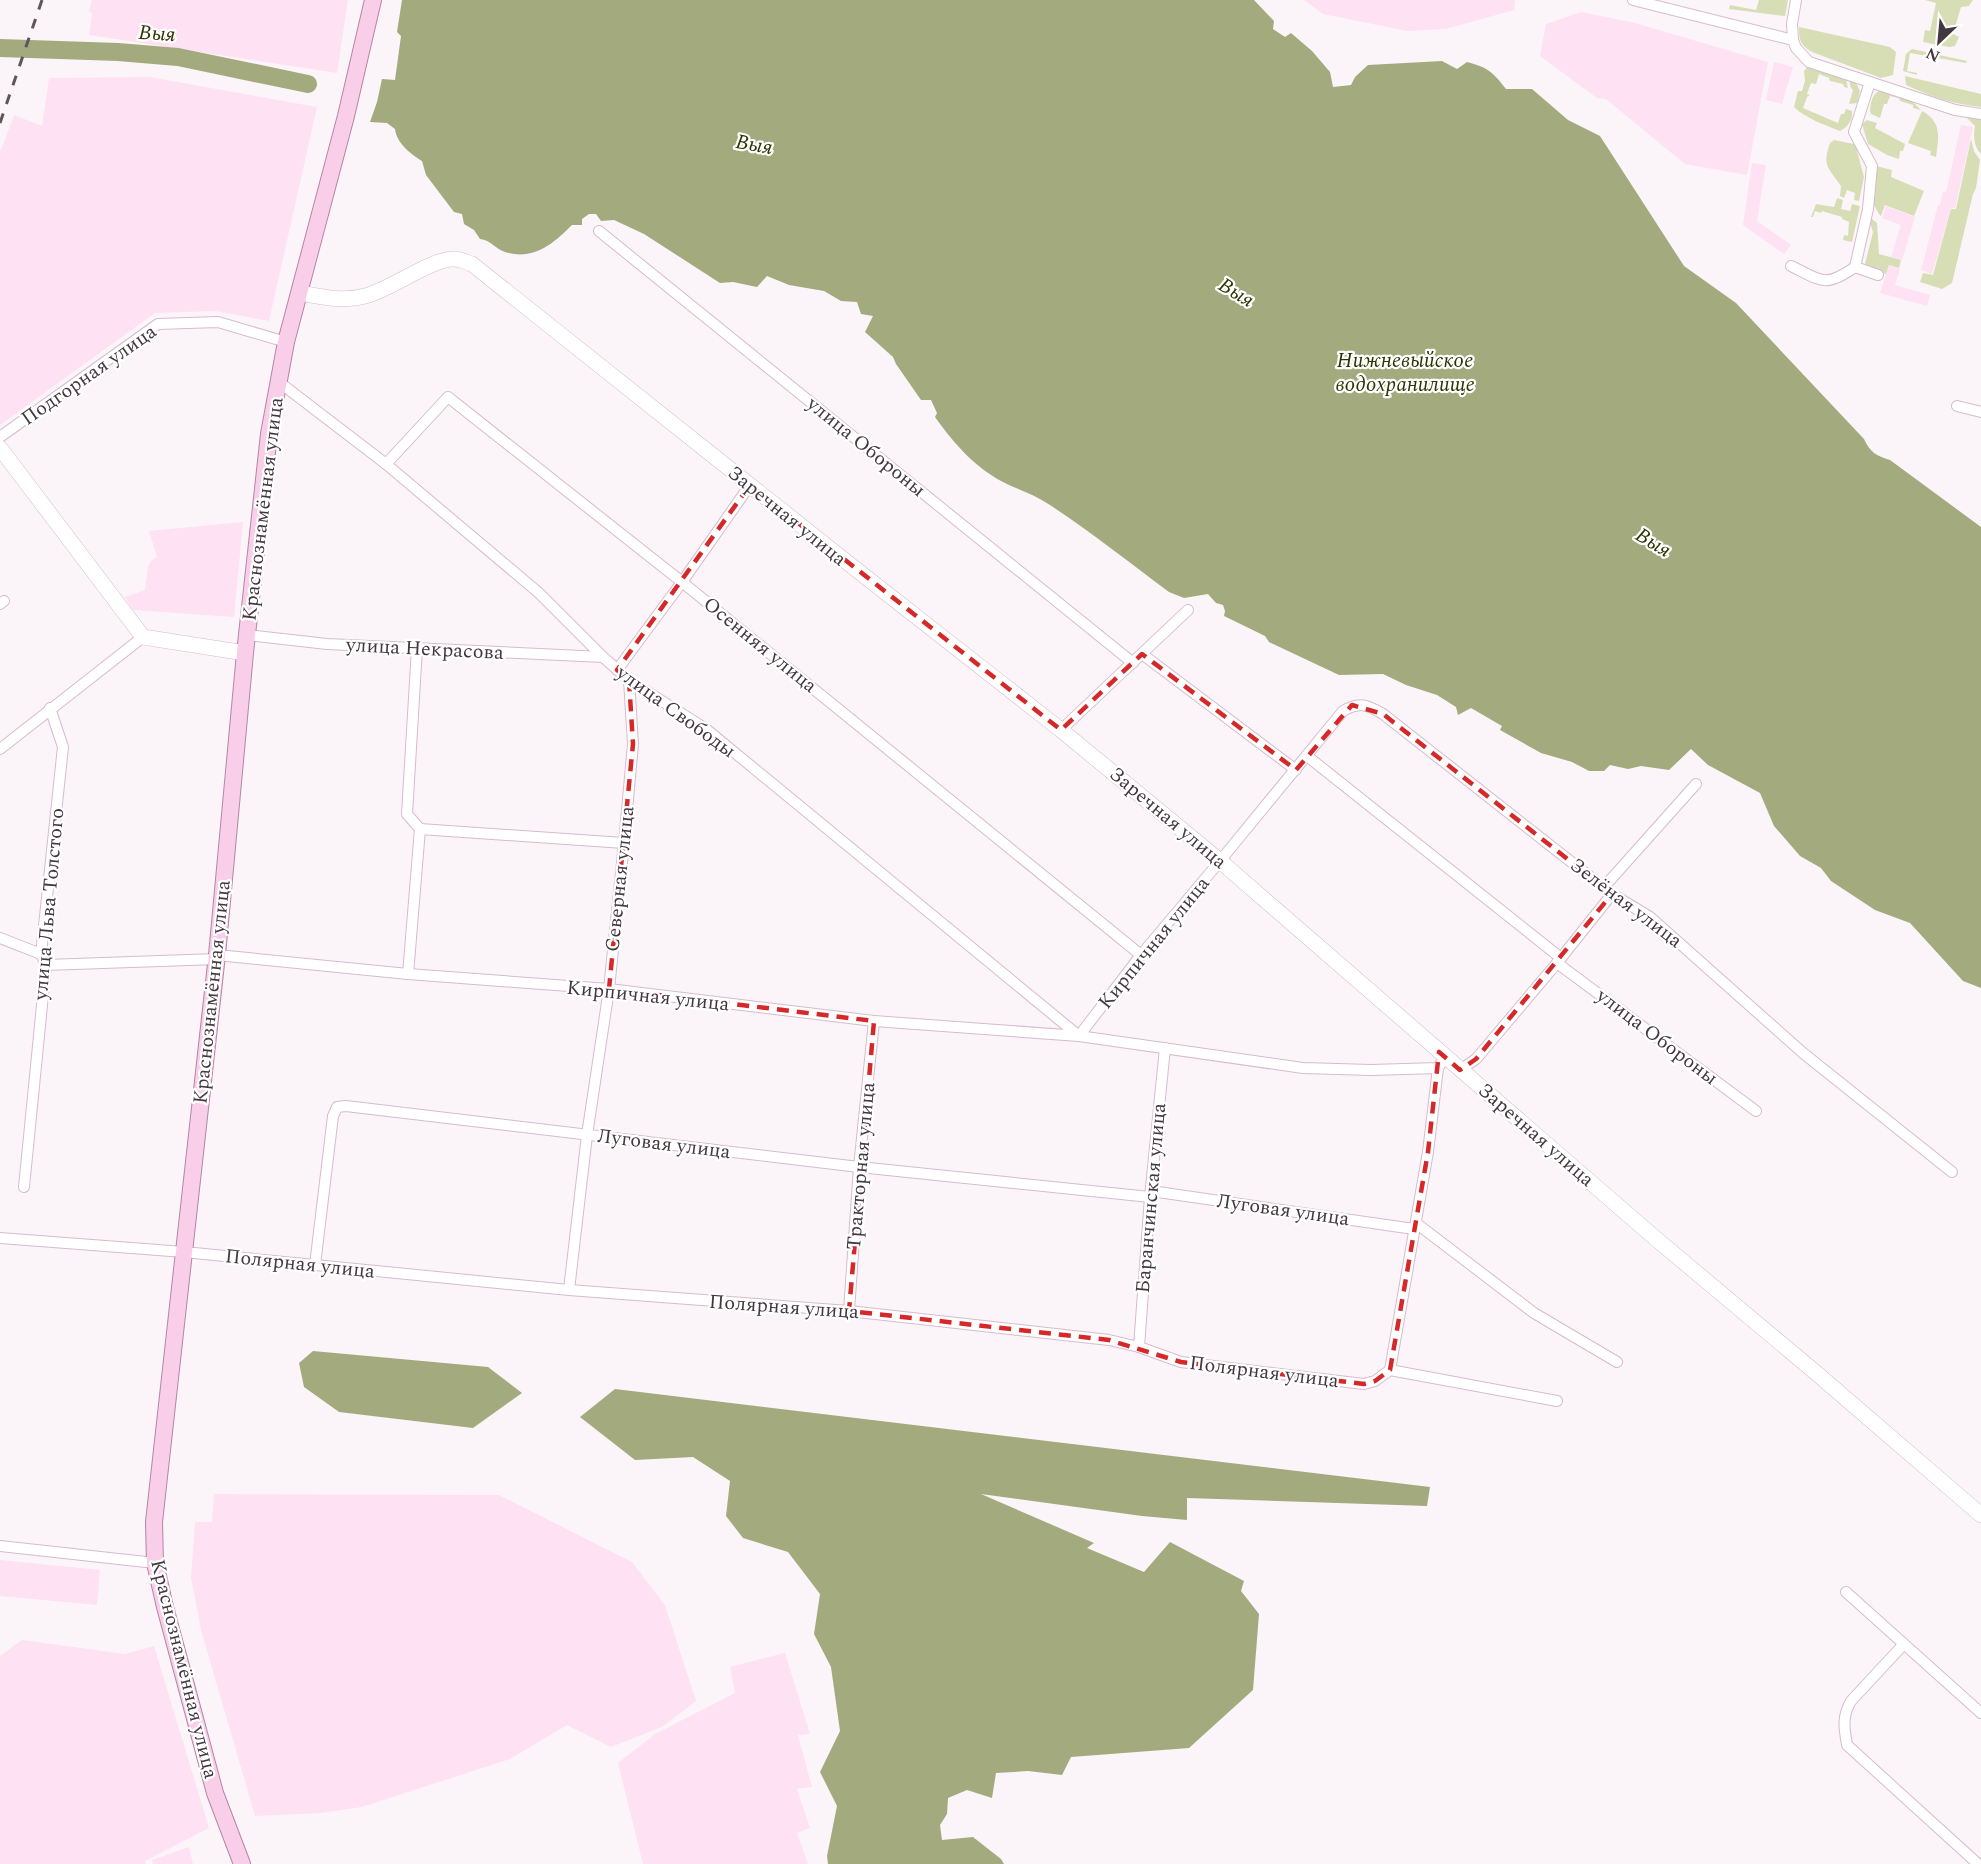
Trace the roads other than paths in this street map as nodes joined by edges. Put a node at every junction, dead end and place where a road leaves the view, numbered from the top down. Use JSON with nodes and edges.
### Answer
{"nodes":[{"id":1,"x":373,"y":0,"type":"edge"},
{"id":2,"x":1633,"y":0,"type":"edge"},
{"id":3,"x":1796,"y":0,"type":"edge"},
{"id":4,"x":1793,"y":40,"type":"junction"},
{"id":5,"x":1870,"y":82,"type":"junction"},
{"id":6,"x":1981,"y":114,"type":"edge"},
{"id":7,"x":599,"y":231,"type":"dead end"},
{"id":8,"x":1791,"y":266,"type":"dead end"},
{"id":9,"x":1855,"y":267,"type":"junction"},
{"id":10,"x":1878,"y":275,"type":"dead end"},
{"id":11,"x":300,"y":292,"type":"junction"},
{"id":12,"x":286,"y":342,"type":"junction"},
{"id":13,"x":279,"y":381,"type":"junction"},
{"id":14,"x":1956,"y":406,"type":"dead end"},
{"id":15,"x":1981,"y":412,"type":"edge"},
{"id":16,"x":0,"y":437,"type":"edge"},
{"id":17,"x":0,"y":448,"type":"edge"},
{"id":18,"x":386,"y":464,"type":"junction"},
{"id":19,"x":750,"y":485,"type":"junction"},
{"id":20,"x":682,"y":582,"type":"junction"},
{"id":21,"x":1188,"y":610,"type":"dead end"},
{"id":22,"x":248,"y":635,"type":"junction"},
{"id":23,"x":143,"y":637,"type":"junction"},
{"id":24,"x":417,"y":648,"type":"junction"},
{"id":25,"x":245,"y":653,"type":"junction"},
{"id":26,"x":1142,"y":654,"type":"junction"},
{"id":27,"x":603,"y":657,"type":"junction"},
{"id":28,"x":1133,"y":663,"type":"junction"},
{"id":29,"x":617,"y":670,"type":"junction"},
{"id":30,"x":629,"y":680,"type":"junction"},
{"id":31,"x":50,"y":708,"type":"junction"},
{"id":32,"x":1343,"y":711,"type":"joint"},
{"id":33,"x":1061,"y":730,"type":"junction"},
{"id":34,"x":0,"y":749,"type":"edge"},
{"id":35,"x":1307,"y":756,"type":"junction"},
{"id":36,"x":1296,"y":770,"type":"junction"},
{"id":37,"x":1696,"y":784,"type":"dead end"},
{"id":38,"x":420,"y":829,"type":"junction"},
{"id":39,"x":624,"y":843,"type":"junction"},
{"id":40,"x":1221,"y":861,"type":"junction"},
{"id":41,"x":1608,"y":890,"type":"junction"},
{"id":42,"x":0,"y":938,"type":"edge"},
{"id":43,"x":41,"y":954,"type":"junction"},
{"id":44,"x":1141,"y":955,"type":"junction"},
{"id":45,"x":217,"y":957,"type":"junction"},
{"id":46,"x":1559,"y":960,"type":"junction"},
{"id":47,"x":46,"y":965,"type":"junction"},
{"id":48,"x":408,"y":974,"type":"junction"},
{"id":49,"x":609,"y":989,"type":"junction"},
{"id":50,"x":874,"y":1021,"type":"junction"},
{"id":51,"x":1079,"y":1036,"type":"junction"},
{"id":52,"x":1165,"y":1048,"type":"junction"},
{"id":53,"x":1441,"y":1062,"type":"junction"},
{"id":54,"x":1460,"y":1070,"type":"junction"},
{"id":55,"x":1756,"y":1111,"type":"dead end"},
{"id":56,"x":587,"y":1135,"type":"junction"},
{"id":57,"x":860,"y":1167,"type":"junction"},
{"id":58,"x":1952,"y":1172,"type":"dead end"},
{"id":59,"x":24,"y":1187,"type":"dead end"},
{"id":60,"x":1151,"y":1194,"type":"junction"},
{"id":61,"x":1415,"y":1226,"type":"junction"},
{"id":62,"x":0,"y":1238,"type":"edge"},
{"id":63,"x":184,"y":1252,"type":"junction"},
{"id":64,"x":315,"y":1265,"type":"junction"},
{"id":65,"x":568,"y":1290,"type":"junction"},
{"id":66,"x":849,"y":1311,"type":"junction"},
{"id":67,"x":1138,"y":1347,"type":"junction"},
{"id":68,"x":1617,"y":1362,"type":"dead end"},
{"id":69,"x":1390,"y":1370,"type":"junction"},
{"id":70,"x":1557,"y":1401,"type":"dead end"},
{"id":71,"x":1981,"y":1515,"type":"edge"},
{"id":72,"x":0,"y":1546,"type":"edge"},
{"id":73,"x":155,"y":1563,"type":"junction"},
{"id":74,"x":1846,"y":1592,"type":"dead end"},
{"id":75,"x":1903,"y":1645,"type":"junction"},
{"id":76,"x":1981,"y":1713,"type":"edge"},
{"id":77,"x":242,"y":1864,"type":"edge"},
{"id":78,"x":1978,"y":1864,"type":"edge"}],
"edges":[{"from":1,"to":11,"type":"main road","name":"Краснознамённая улица"},
{"from":2,"to":4,"type":"street"},
{"from":3,"to":4,"type":"street"},
{"from":4,"to":5,"type":"street"},
{"from":5,"to":6,"type":"street"},
{"from":5,"to":9,"type":"street"},
{"from":7,"to":28,"type":"street","name":"улица Обороны"},
{"from":8,"to":9,"type":"street"},
{"from":9,"to":10,"type":"street"},
{"from":11,"to":12,"type":"main road","name":"Краснознамённая улица"},
{"from":11,"to":19,"type":"street","name":"Заречная улица"},
{"from":12,"to":13,"type":"main road","name":"Краснознамённая улица"},
{"from":12,"to":16,"type":"street","name":"Подгорная улица"},
{"from":13,"to":18,"type":"street","name":"улица Свободы"},
{"from":13,"to":22,"type":"main road","name":"Краснознамённая улица"},
{"from":14,"to":15,"type":"street"},
{"from":17,"to":23,"type":"street"},
{"from":18,"to":20,"type":"street","name":"Осенняя улица"},
{"from":18,"to":27,"type":"street","name":"улица Свободы"},
{"from":19,"to":20,"type":"street"},
{"from":19,"to":33,"type":"street","name":"Заречная улица"},
{"from":20,"to":29,"type":"street"},
{"from":20,"to":44,"type":"street","name":"Осенняя улица"},
{"from":21,"to":26,"type":"street"},
{"from":22,"to":24,"type":"street","name":"улица Некрасова"},
{"from":22,"to":25,"type":"main road","name":"Краснознамённая улица"},
{"from":23,"to":25,"type":"street"},
{"from":23,"to":31,"type":"street"},
{"from":24,"to":27,"type":"street","name":"улица Некрасова"},
{"from":24,"to":38,"type":"street"},
{"from":25,"to":45,"type":"main road","name":"Краснознамённая улица"},
{"from":26,"to":28,"type":"street"},
{"from":26,"to":36,"type":"street"},
{"from":27,"to":29,"type":"street","name":"улица Свободы"},
{"from":28,"to":33,"type":"street"},
{"from":29,"to":30,"type":"street","name":"улица Свободы"},
{"from":30,"to":39,"type":"street","name":"Северная улица"},
{"from":30,"to":51,"type":"street","name":"улица Свободы"},
{"from":31,"to":34,"type":"street"},
{"from":31,"to":43,"type":"street","name":"улица Льва Толстого"},
{"from":32,"to":35,"type":"street","name":"Кирпичная улица"},
{"from":32,"to":41,"type":"street","name":"Зелёная улица"},
{"from":33,"to":40,"type":"street","name":"Заречная улица"},
{"from":35,"to":36,"type":"street","name":"Кирпичная улица"},
{"from":35,"to":46,"type":"street","name":"улица Обороны"},
{"from":36,"to":40,"type":"street","name":"Кирпичная улица"},
{"from":37,"to":41,"type":"street"},
{"from":38,"to":39,"type":"street"},
{"from":38,"to":48,"type":"street"},
{"from":39,"to":49,"type":"street","name":"Северная улица"},
{"from":40,"to":44,"type":"street","name":"Кирпичная улица"},
{"from":40,"to":53,"type":"street","name":"Заречная улица"},
{"from":41,"to":46,"type":"street"},
{"from":41,"to":58,"type":"street","name":"Зелёная улица"},
{"from":42,"to":43,"type":"street"},
{"from":43,"to":47,"type":"street","name":"улица Льва Толстого"},
{"from":44,"to":51,"type":"street","name":"Кирпичная улица"},
{"from":45,"to":47,"type":"street","name":"Кирпичная улица"},
{"from":45,"to":48,"type":"street","name":"Кирпичная улица"},
{"from":45,"to":63,"type":"main road","name":"Краснознамённая улица"},
{"from":46,"to":54,"type":"street"},
{"from":46,"to":55,"type":"street","name":"улица Обороны"},
{"from":47,"to":59,"type":"street","name":"улица Льва Толстого"},
{"from":48,"to":49,"type":"street","name":"Кирпичная улица"},
{"from":49,"to":50,"type":"street","name":"Кирпичная улица"},
{"from":49,"to":56,"type":"street","name":"Северная улица"},
{"from":50,"to":51,"type":"street","name":"Кирпичная улица"},
{"from":50,"to":57,"type":"street","name":"Тракторная улица"},
{"from":51,"to":52,"type":"street","name":"Кирпичная улица"},
{"from":52,"to":53,"type":"street","name":"Кирпичная улица"},
{"from":52,"to":60,"type":"street","name":"Баранчинская улица"},
{"from":53,"to":54,"type":"street","name":"Заречная улица"},
{"from":53,"to":61,"type":"street"},
{"from":54,"to":71,"type":"street","name":"Заречная улица"},
{"from":56,"to":57,"type":"street","name":"Луговая улица"},
{"from":56,"to":64,"type":"street","name":"Луговая улица"},
{"from":56,"to":65,"type":"street","name":"Северная улица"},
{"from":57,"to":60,"type":"street","name":"Луговая улица"},
{"from":57,"to":66,"type":"street","name":"Тракторная улица"},
{"from":60,"to":61,"type":"street","name":"Луговая улица"},
{"from":60,"to":67,"type":"street","name":"Баранчинская улица"},
{"from":61,"to":68,"type":"street","name":"Луговая улица"},
{"from":61,"to":69,"type":"street"},
{"from":62,"to":63,"type":"street","name":"Полярная улица"},
{"from":63,"to":64,"type":"street","name":"Полярная улица"},
{"from":63,"to":73,"type":"main road","name":"Краснознамённая улица"},
{"from":64,"to":65,"type":"street","name":"Полярная улица"},
{"from":65,"to":66,"type":"street","name":"Полярная улица"},
{"from":66,"to":67,"type":"street","name":"Полярная улица"},
{"from":67,"to":69,"type":"street","name":"Полярная улица"},
{"from":69,"to":70,"type":"street"},
{"from":72,"to":73,"type":"street"},
{"from":73,"to":77,"type":"main road","name":"Краснознамённая улица"},
{"from":74,"to":75,"type":"street"},
{"from":75,"to":76,"type":"street"},
{"from":75,"to":78,"type":"street"}]}
